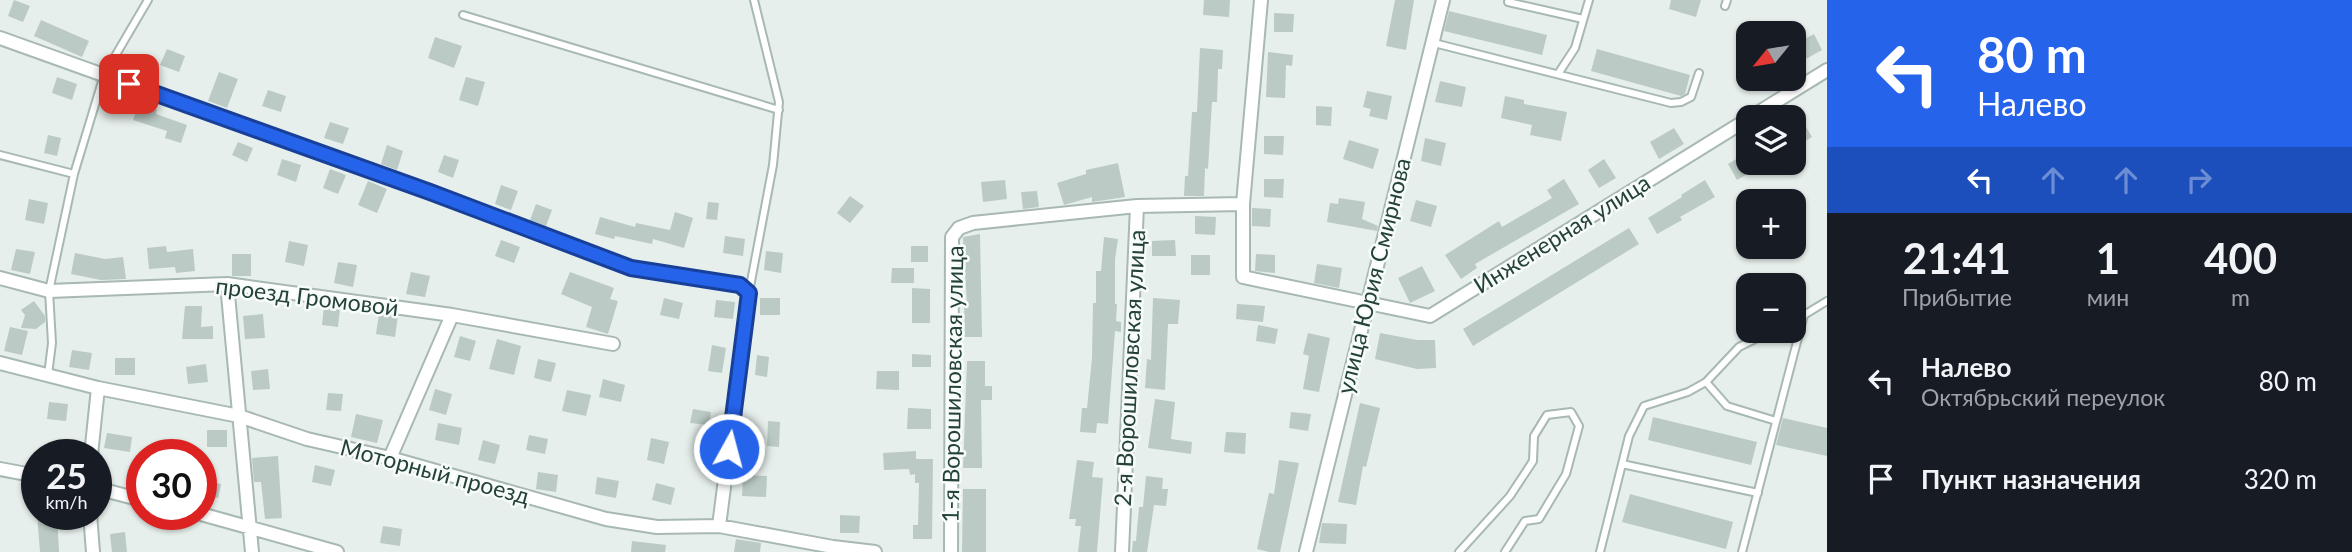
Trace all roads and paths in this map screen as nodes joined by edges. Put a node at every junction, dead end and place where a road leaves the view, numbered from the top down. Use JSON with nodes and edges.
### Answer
{"nodes":[{"id":1,"x":148,"y":0,"type":"edge"},
{"id":2,"x":754,"y":0,"type":"edge"},
{"id":3,"x":1261,"y":0,"type":"edge"},
{"id":4,"x":1443,"y":0,"type":"edge"},
{"id":5,"x":1589,"y":0,"type":"edge"},
{"id":6,"x":1508,"y":2,"type":"dead end"},
{"id":7,"x":463,"y":15,"type":"dead end"},
{"id":8,"x":1583,"y":19,"type":"junction"},
{"id":9,"x":0,"y":38,"type":"edge"},
{"id":10,"x":1433,"y":43,"type":"junction"},
{"id":11,"x":1827,"y":70,"type":"edge"},
{"id":12,"x":1699,"y":73,"type":"dead end"},
{"id":13,"x":1558,"y":74,"type":"junction"},
{"id":14,"x":104,"y":75,"type":"junction"},
{"id":15,"x":1771,"y":105,"type":"edge"},
{"id":16,"x":779,"y":110,"type":"junction"},
{"id":17,"x":1736,"y":127,"type":"edge"},
{"id":18,"x":0,"y":155,"type":"edge"},
{"id":19,"x":74,"y":174,"type":"junction"},
{"id":20,"x":1243,"y":204,"type":"junction"},
{"id":21,"x":1137,"y":206,"type":"junction"},
{"id":22,"x":0,"y":278,"type":"edge"},
{"id":23,"x":228,"y":284,"type":"junction"},
{"id":24,"x":49,"y":290,"type":"junction"},
{"id":25,"x":749,"y":293,"type":"junction"},
{"id":26,"x":1827,"y":301,"type":"edge"},
{"id":27,"x":1368,"y":304,"type":"junction"},
{"id":28,"x":1806,"y":314,"type":"edge"},
{"id":29,"x":452,"y":315,"type":"junction"},
{"id":30,"x":1748,"y":343,"type":"edge"},
{"id":31,"x":1797,"y":343,"type":"edge"},
{"id":32,"x":613,"y":344,"type":"dead end"},
{"id":33,"x":0,"y":363,"type":"edge"},
{"id":34,"x":48,"y":375,"type":"junction"},
{"id":35,"x":1706,"y":382,"type":"junction"},
{"id":36,"x":98,"y":388,"type":"junction"},
{"id":37,"x":240,"y":416,"type":"junction"},
{"id":38,"x":1776,"y":421,"type":"junction"},
{"id":39,"x":93,"y":439,"type":"edge"},
{"id":40,"x":390,"y":458,"type":"junction"},
{"id":41,"x":1622,"y":464,"type":"junction"},
{"id":42,"x":0,"y":469,"type":"edge"},
{"id":43,"x":21,"y":473,"type":"edge"},
{"id":44,"x":1758,"y":493,"type":"junction"},
{"id":45,"x":217,"y":518,"type":"edge"},
{"id":46,"x":249,"y":526,"type":"junction"},
{"id":47,"x":719,"y":526,"type":"junction"},
{"id":48,"x":91,"y":530,"type":"edge"},
{"id":49,"x":93,"y":552,"type":"edge"},
{"id":50,"x":251,"y":552,"type":"edge"},
{"id":51,"x":338,"y":552,"type":"edge"},
{"id":52,"x":875,"y":552,"type":"edge"},
{"id":53,"x":951,"y":552,"type":"edge"},
{"id":54,"x":1122,"y":552,"type":"edge"},
{"id":55,"x":1306,"y":552,"type":"edge"},
{"id":56,"x":1459,"y":552,"type":"edge"},
{"id":57,"x":1505,"y":552,"type":"edge"},
{"id":58,"x":1600,"y":552,"type":"edge"},
{"id":59,"x":1742,"y":552,"type":"edge"}],
"edges":[{"from":1,"to":14,"type":"lane"},
{"from":2,"to":16,"type":"lane"},
{"from":3,"to":20,"type":"street"},
{"from":4,"to":10,"type":"street","name":"улица Юрия Смирнова"},
{"from":5,"to":8,"type":"lane"},
{"from":6,"to":8,"type":"lane"},
{"from":7,"to":16,"type":"lane"},
{"from":8,"to":13,"type":"lane"},
{"from":9,"to":14,"type":"street"},
{"from":10,"to":13,"type":"lane"},
{"from":10,"to":27,"type":"street","name":"улица Юрия Смирнова"},
{"from":11,"to":15,"type":"street","name":"Инженерная улица"},
{"from":12,"to":13,"type":"lane"},
{"from":14,"to":19,"type":"lane"},
{"from":14,"to":25,"type":"street"},
{"from":16,"to":25,"type":"lane"},
{"from":17,"to":27,"type":"street","name":"Инженерная улица"},
{"from":18,"to":19,"type":"lane"},
{"from":19,"to":24,"type":"lane"},
{"from":20,"to":21,"type":"street","name":"2-я Ворошиловская улица"},
{"from":20,"to":27,"type":"street","name":"Инженерная улица"},
{"from":21,"to":53,"type":"street","name":"1-я Ворошиловская улица"},
{"from":21,"to":54,"type":"street","name":"2-я Ворошиловская улица"},
{"from":22,"to":24,"type":"street","name":"проезд Громовой"},
{"from":23,"to":24,"type":"street","name":"проезд Громовой"},
{"from":23,"to":29,"type":"street","name":"проезд Громовой"},
{"from":23,"to":37,"type":"street"},
{"from":24,"to":34,"type":"lane"},
{"from":25,"to":47,"type":"street"},
{"from":26,"to":28,"type":"lane"},
{"from":27,"to":55,"type":"street","name":"улица Юрия Смирнова"},
{"from":29,"to":32,"type":"street","name":"проезд Громовой"},
{"from":29,"to":40,"type":"street"},
{"from":30,"to":35,"type":"lane"},
{"from":31,"to":38,"type":"lane"},
{"from":33,"to":34,"type":"street","name":"Моторный проезд"},
{"from":34,"to":36,"type":"street","name":"Моторный проезд"},
{"from":35,"to":38,"type":"lane"},
{"from":35,"to":41,"type":"lane"},
{"from":36,"to":37,"type":"street","name":"Моторный проезд"},
{"from":36,"to":39,"type":"street"},
{"from":37,"to":40,"type":"street","name":"Моторный проезд"},
{"from":37,"to":46,"type":"street"},
{"from":38,"to":44,"type":"lane"},
{"from":40,"to":47,"type":"street","name":"Моторный проезд"},
{"from":41,"to":44,"type":"lane"},
{"from":41,"to":58,"type":"lane"},
{"from":42,"to":43,"type":"street"},
{"from":44,"to":59,"type":"lane"},
{"from":45,"to":46,"type":"street"},
{"from":46,"to":50,"type":"street"},
{"from":46,"to":51,"type":"street"},
{"from":47,"to":52,"type":"street","name":"Моторный проезд"},
{"from":48,"to":49,"type":"street"},
{"from":56,"to":57,"type":"lane"}]}
